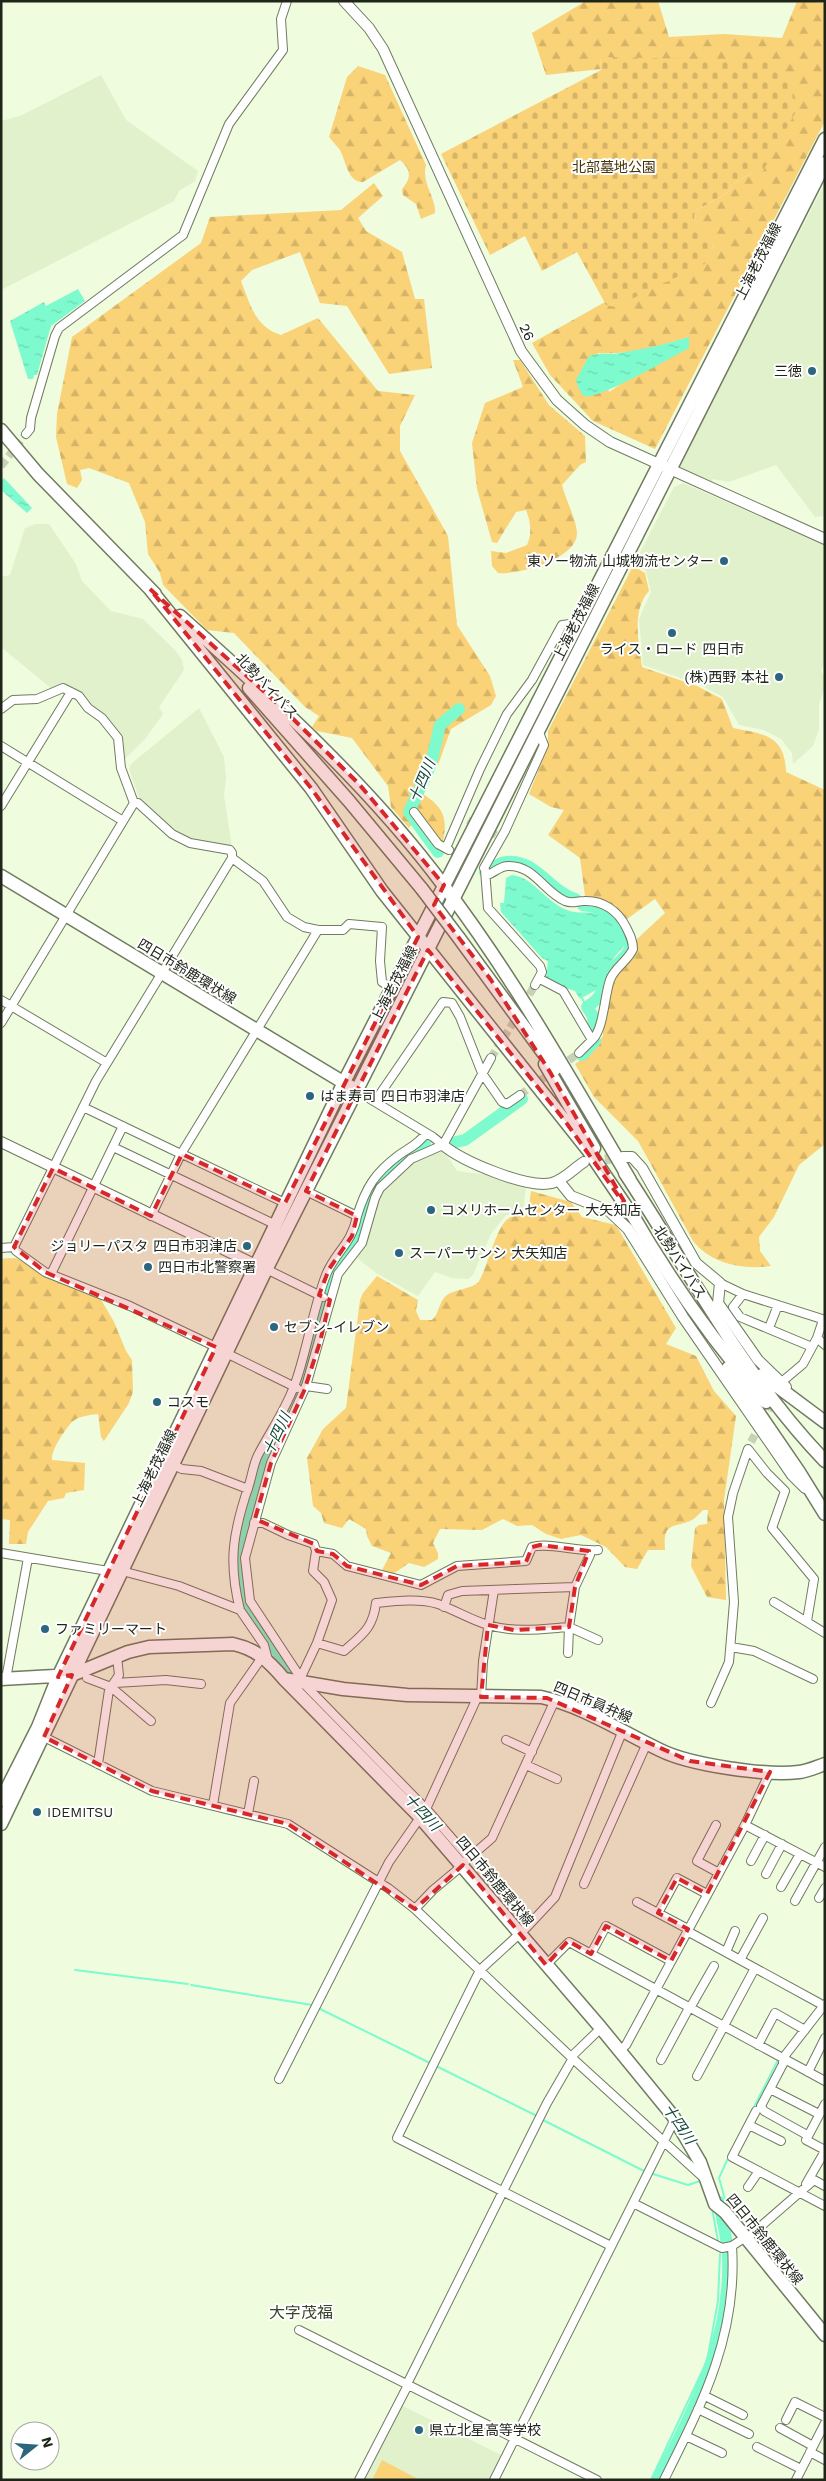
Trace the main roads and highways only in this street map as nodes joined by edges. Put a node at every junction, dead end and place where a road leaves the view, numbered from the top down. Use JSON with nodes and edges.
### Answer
{"nodes":[{"id":1,"x":825,"y":140,"type":"edge"},
{"id":2,"x":825,"y":164,"type":"edge"},
{"id":3,"x":1,"y":430,"type":"edge"},
{"id":4,"x":664,"y":467,"type":"junction"},
{"id":5,"x":150,"y":589,"type":"junction"},
{"id":6,"x":1,"y":876,"type":"edge"},
{"id":7,"x":444,"y":885,"type":"junction"},
{"id":8,"x":454,"y":900,"type":"junction"},
{"id":9,"x":418,"y":937,"type":"junction"},
{"id":10,"x":428,"y":950,"type":"junction"},
{"id":11,"x":491,"y":980,"type":"junction"},
{"id":12,"x":344,"y":1082,"type":"junction"},
{"id":13,"x":357,"y":1091,"type":"junction"},
{"id":14,"x":630,"y":1180,"type":"junction"},
{"id":15,"x":632,"y":1215,"type":"junction"},
{"id":16,"x":658,"y":1257,"type":"junction"},
{"id":17,"x":221,"y":1350,"type":"junction"},
{"id":18,"x":742,"y":1356,"type":"junction"},
{"id":19,"x":825,"y":1422,"type":"edge"},
{"id":20,"x":825,"y":1462,"type":"edge"},
{"id":21,"x":822,"y":1509,"type":"edge"},
{"id":22,"x":72,"y":1675,"type":"junction"},
{"id":23,"x":58,"y":1677,"type":"junction"},
{"id":24,"x":4,"y":1679,"type":"edge"},
{"id":25,"x":295,"y":1680,"type":"junction"},
{"id":26,"x":825,"y":1764,"type":"edge"},
{"id":27,"x":1,"y":1800,"type":"edge"},
{"id":28,"x":1,"y":1824,"type":"edge"},
{"id":29,"x":825,"y":2335,"type":"edge"}],
"edges":[{"from":1,"to":4,"type":"main road","name":"上海老茂福線"},
{"from":2,"to":4,"type":"main road","name":"上海老茂福線"},
{"from":3,"to":5,"type":"main road","name":"北勢バイパス"},
{"from":4,"to":7,"type":"main road","name":"上海老茂福線"},
{"from":4,"to":8,"type":"main road","name":"上海老茂福線"},
{"from":5,"to":7,"type":"main road"},
{"from":5,"to":9,"type":"main road"},
{"from":5,"to":11,"type":"main road","name":"北勢バイパス","bridge":true},
{"from":6,"to":12,"type":"main road","name":"四日市鈴鹿環状線"},
{"from":7,"to":8,"type":"main road"},
{"from":7,"to":9,"type":"main road","name":"上海老茂福線"},
{"from":8,"to":10,"type":"main road","name":"上海老茂福線"},
{"from":8,"to":14,"type":"main road"},
{"from":9,"to":10,"type":"main road"},
{"from":9,"to":12,"type":"main road","name":"上海老茂福線"},
{"from":10,"to":13,"type":"main road","name":"上海老茂福線"},
{"from":10,"to":15,"type":"main road"},
{"from":11,"to":14,"type":"main road","name":"北勢バイパス"},
{"from":11,"to":15,"type":"main road","name":"北勢バイパス"},
{"from":12,"to":13,"type":"main road","name":"四日市鈴鹿環状線"},
{"from":12,"to":17,"type":"main road","name":"上海老茂福線"},
{"from":13,"to":17,"type":"main road","name":"上海老茂福線"},
{"from":14,"to":18,"type":"main road","name":"北勢バイパス"},
{"from":15,"to":16,"type":"main road","name":"北勢バイパス"},
{"from":16,"to":20,"type":"main road","name":"北勢バイパス"},
{"from":16,"to":21,"type":"main road"},
{"from":17,"to":22,"type":"main road","name":"上海老茂福線"},
{"from":17,"to":23,"type":"main road","name":"上海老茂福線"},
{"from":18,"to":19,"type":"main road"},
{"from":18,"to":20,"type":"main road","name":"北勢バイパス"},
{"from":22,"to":23,"type":"main road","name":"四日市鈴鹿環状線"},
{"from":22,"to":25,"type":"main road","name":"四日市鈴鹿環状線"},
{"from":22,"to":28,"type":"main road","name":"上海老茂福線"},
{"from":23,"to":24,"type":"main road","name":"四日市鈴鹿環状線"},
{"from":23,"to":27,"type":"main road","name":"上海老茂福線"},
{"from":25,"to":26,"type":"main road","name":"四日市員弁線"},
{"from":25,"to":29,"type":"main road","name":"四日市鈴鹿環状線"}]}
